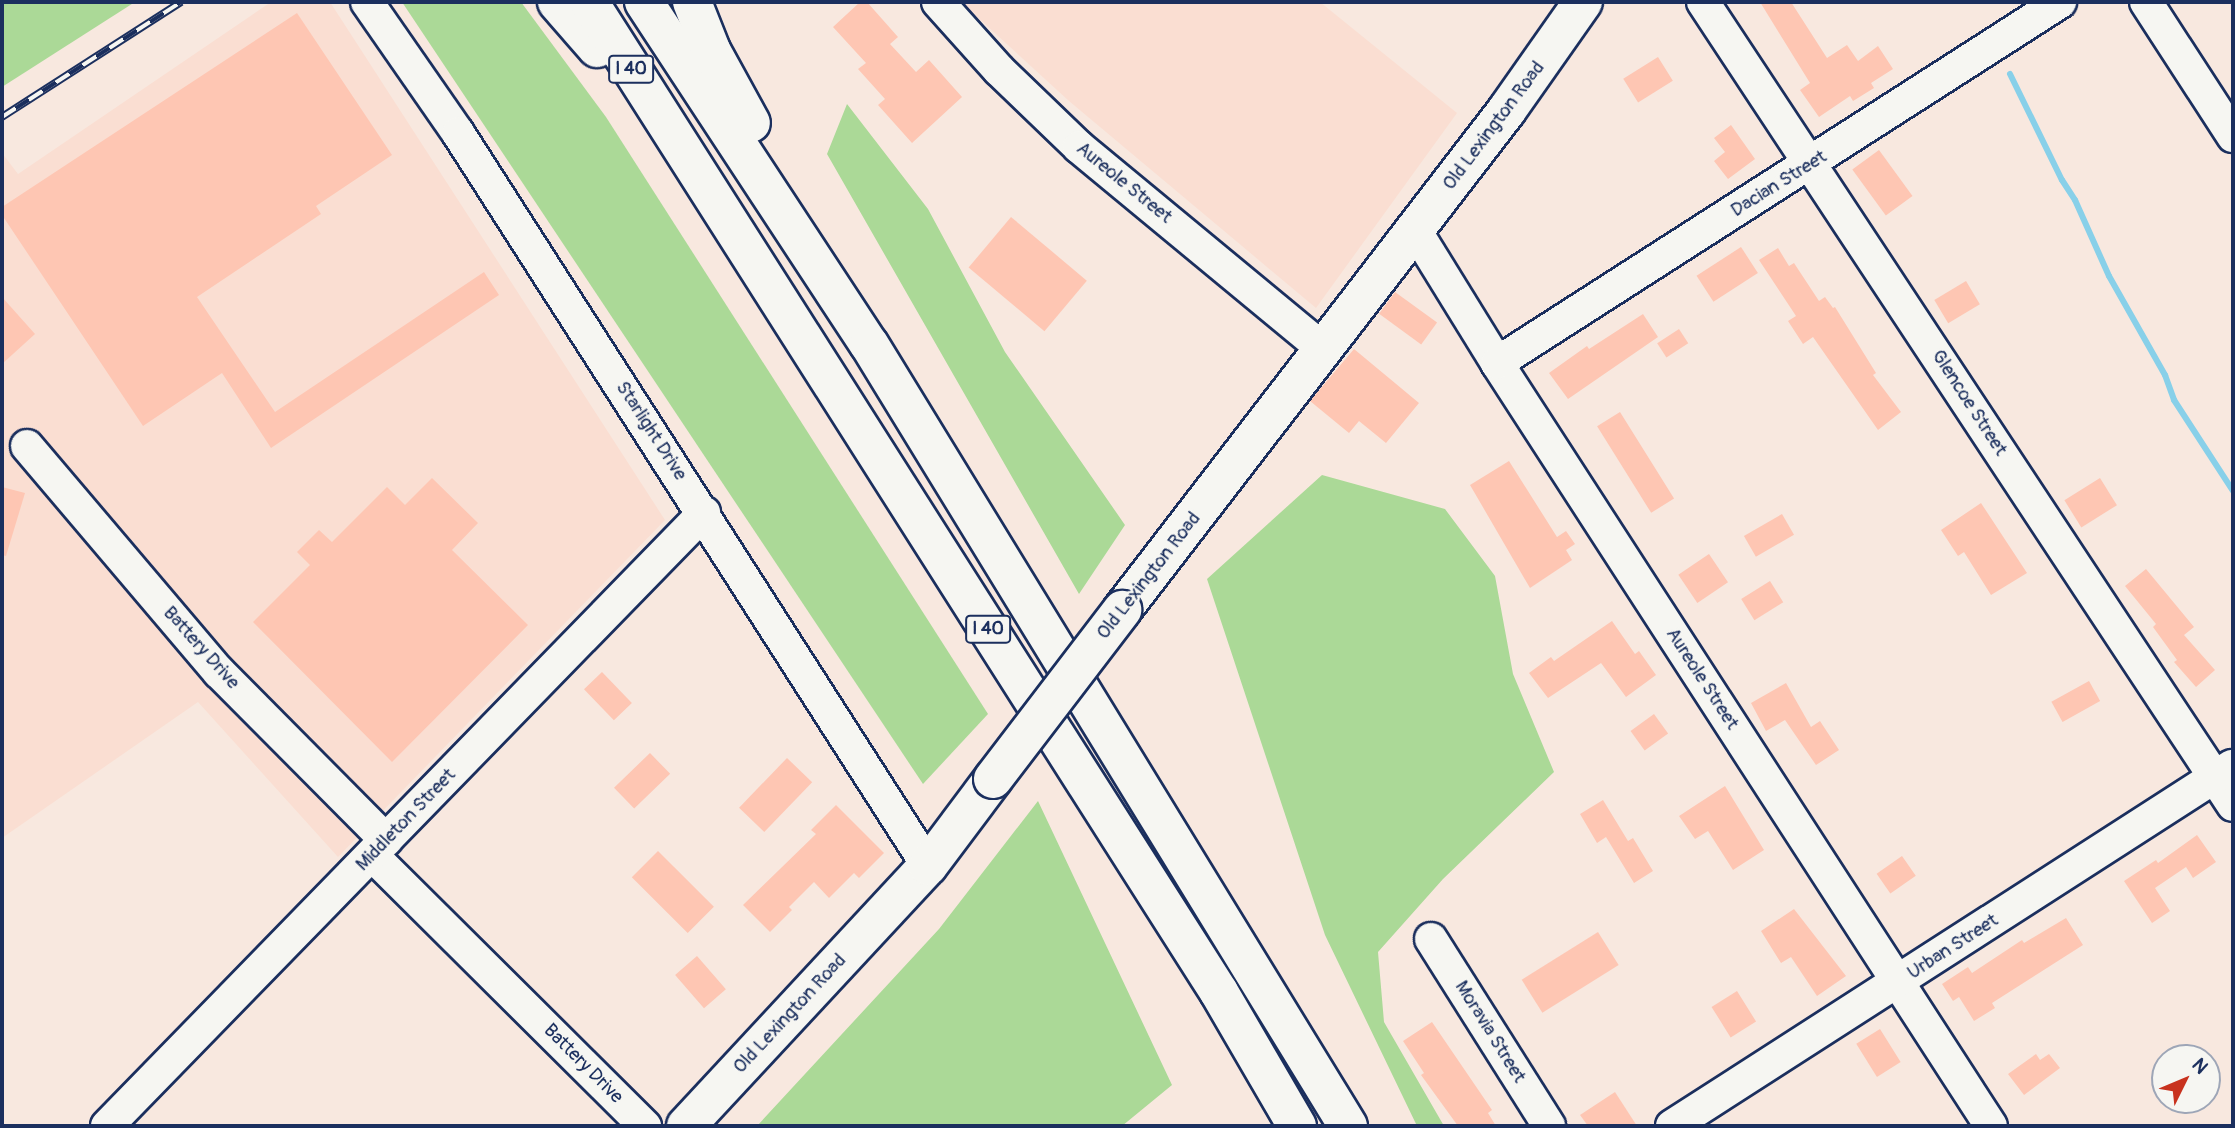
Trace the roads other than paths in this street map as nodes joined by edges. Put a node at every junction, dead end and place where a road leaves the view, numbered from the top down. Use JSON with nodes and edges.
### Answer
{"nodes":[{"id":1,"x":368,"y":2,"type":"edge"},
{"id":2,"x":557,"y":2,"type":"edge"},
{"id":3,"x":589,"y":2,"type":"edge"},
{"id":4,"x":644,"y":2,"type":"edge"},
{"id":5,"x":692,"y":2,"type":"edge"},
{"id":6,"x":938,"y":2,"type":"edge"},
{"id":7,"x":1583,"y":2,"type":"edge"},
{"id":8,"x":1703,"y":2,"type":"edge"},
{"id":9,"x":2060,"y":2,"type":"edge"},
{"id":10,"x":2146,"y":2,"type":"edge"},
{"id":11,"x":673,"y":135,"type":"junction"},
{"id":12,"x":2233,"y":136,"type":"edge"},
{"id":13,"x":1811,"y":164,"type":"junction"},
{"id":14,"x":1415,"y":230,"type":"junction"},
{"id":15,"x":869,"y":344,"type":"junction"},
{"id":16,"x":1324,"y":350,"type":"junction"},
{"id":17,"x":1497,"y":363,"type":"junction"},
{"id":18,"x":27,"y":446,"type":"dead end"},
{"id":19,"x":704,"y":513,"type":"junction"},
{"id":20,"x":2224,"y":771,"type":"edge"},
{"id":21,"x":2233,"y":805,"type":"edge"},
{"id":22,"x":379,"y":847,"type":"junction"},
{"id":23,"x":928,"y":866,"type":"junction"},
{"id":24,"x":1431,"y":939,"type":"dead end"},
{"id":25,"x":1898,"y":982,"type":"junction"},
{"id":26,"x":107,"y":1126,"type":"edge"},
{"id":27,"x":645,"y":1126,"type":"edge"},
{"id":28,"x":686,"y":1126,"type":"edge"},
{"id":29,"x":1297,"y":1126,"type":"edge"},
{"id":30,"x":1348,"y":1126,"type":"edge"},
{"id":31,"x":1549,"y":1126,"type":"edge"},
{"id":32,"x":1672,"y":1126,"type":"edge"},
{"id":33,"x":1991,"y":1126,"type":"edge"}],
"edges":[{"from":1,"to":19,"type":"street","name":"Starlight Drive"},
{"from":2,"to":11,"type":"main road"},
{"from":3,"to":11,"type":"main road","number":"I 40"},
{"from":4,"to":15,"type":"main road","number":"I 40"},
{"from":5,"to":15,"type":"main road"},
{"from":6,"to":16,"type":"street","name":"Aureole Street"},
{"from":7,"to":14,"type":"main road","name":"Old Lexington Road"},
{"from":8,"to":13,"type":"street","name":"Glencoe Street"},
{"from":9,"to":13,"type":"street","name":"Dacian Street"},
{"from":10,"to":12,"type":"street"},
{"from":11,"to":29,"type":"main road","number":"I 40"},
{"from":13,"to":17,"type":"street","name":"Dacian Street"},
{"from":13,"to":20,"type":"street","name":"Glencoe Street"},
{"from":14,"to":16,"type":"main road","name":"Old Lexington Road"},
{"from":14,"to":17,"type":"street","name":"Aureole Street"},
{"from":15,"to":30,"type":"main road","number":"I 40"},
{"from":16,"to":23,"type":"main road","name":"Old Lexington Road","bridge":true},
{"from":17,"to":25,"type":"street","name":"Aureole Street"},
{"from":18,"to":22,"type":"street","name":"Battery Drive"},
{"from":19,"to":22,"type":"street","name":"Middleton Street"},
{"from":19,"to":23,"type":"street","name":"Starlight Drive"},
{"from":20,"to":21,"type":"street","name":"Glencoe Street"},
{"from":20,"to":25,"type":"street","name":"Urban Street"},
{"from":22,"to":26,"type":"street","name":"Middleton Street"},
{"from":22,"to":27,"type":"street","name":"Battery Drive"},
{"from":23,"to":28,"type":"main road","name":"Old Lexington Road"},
{"from":24,"to":31,"type":"street","name":"Moravia Street"},
{"from":25,"to":32,"type":"street","name":"Urban Street"},
{"from":25,"to":33,"type":"street","name":"Aureole Street"}]}
